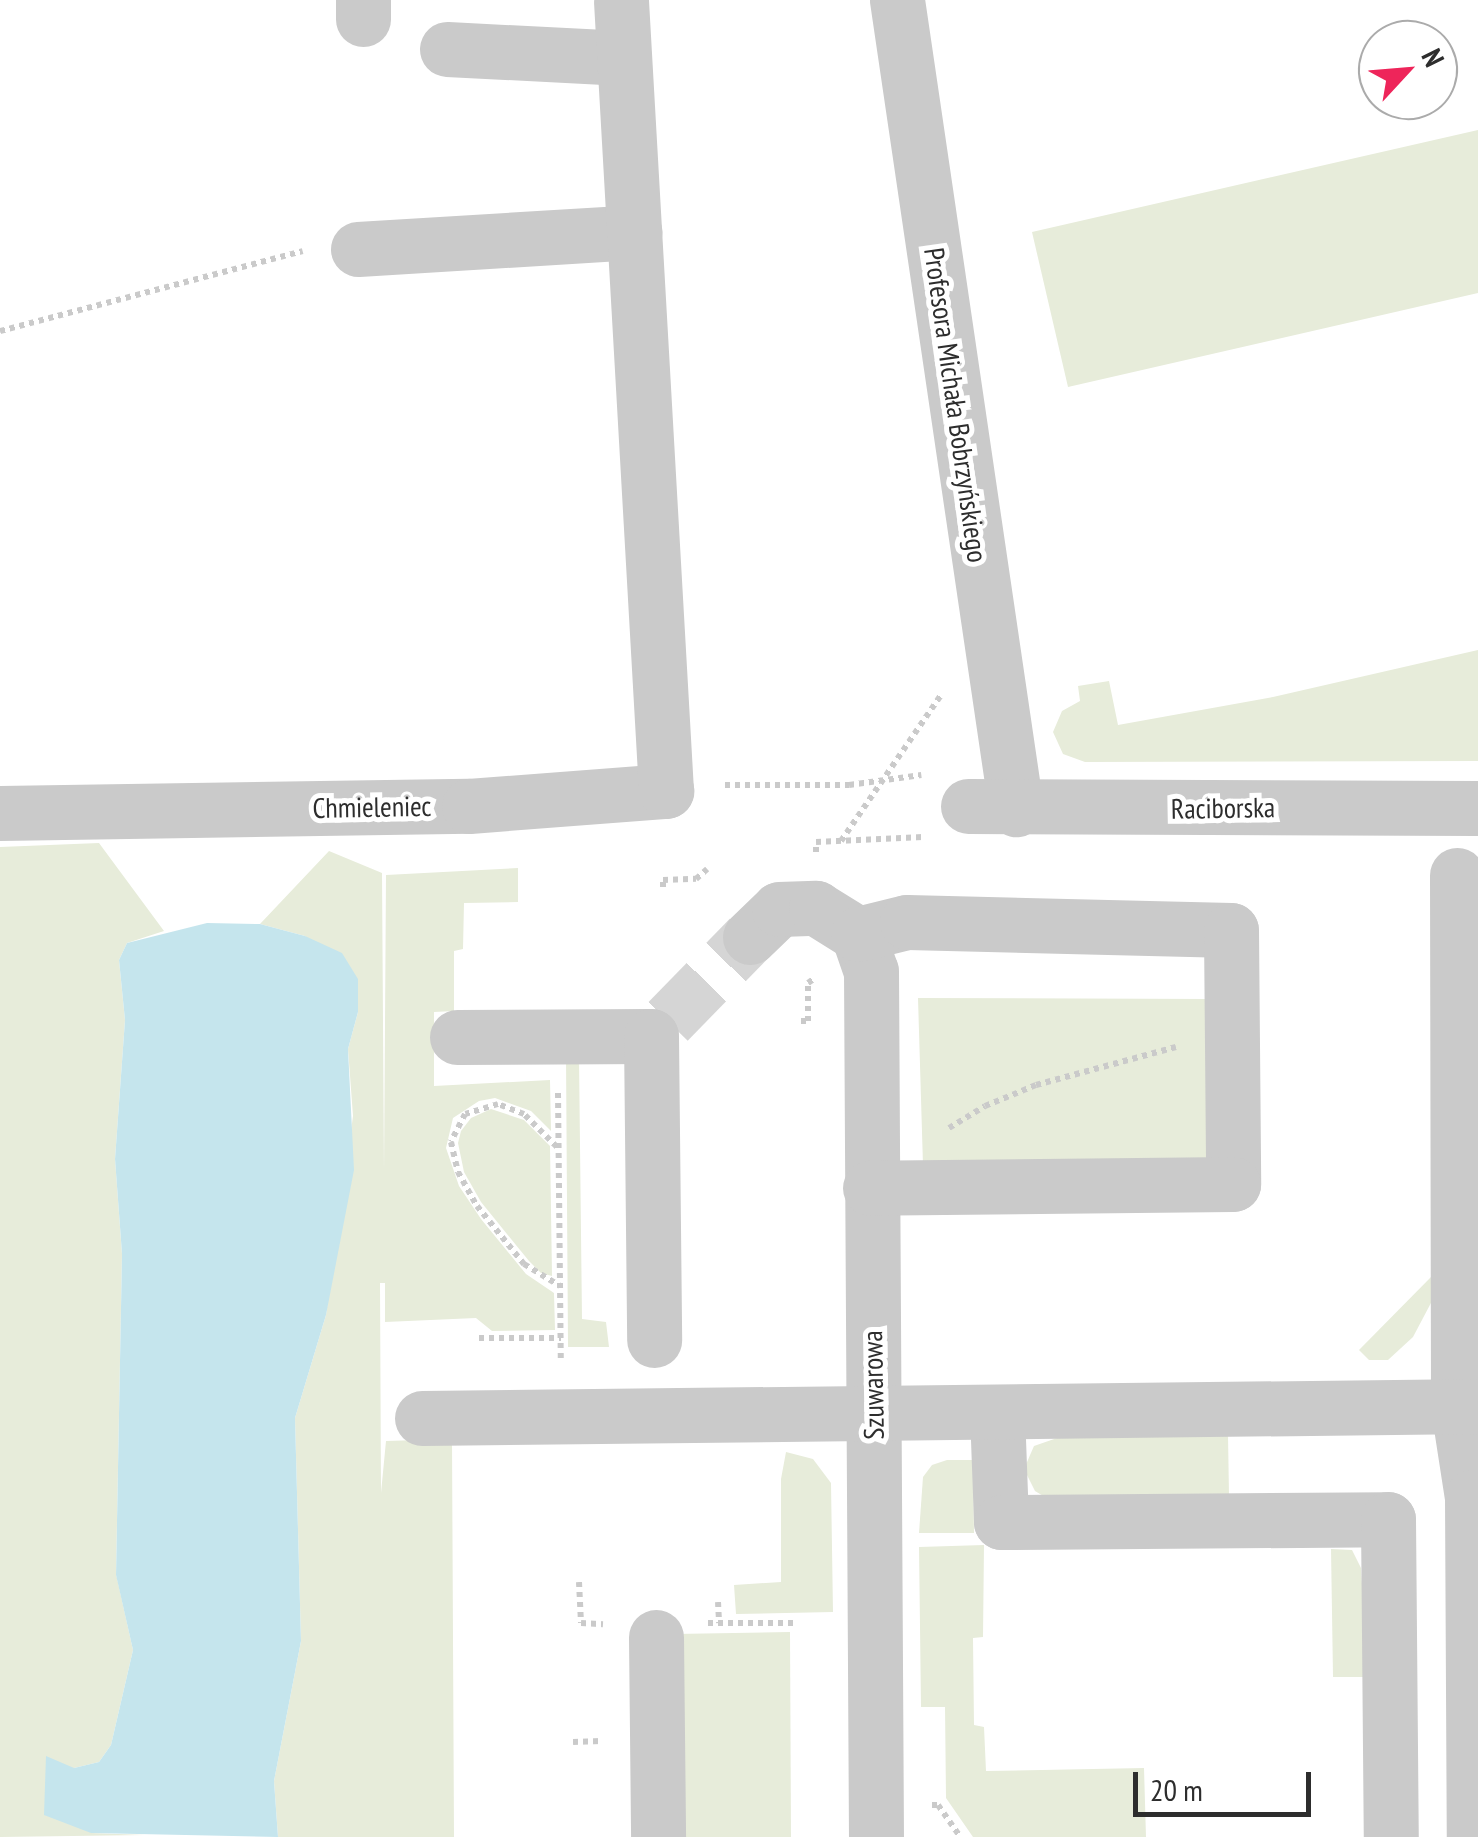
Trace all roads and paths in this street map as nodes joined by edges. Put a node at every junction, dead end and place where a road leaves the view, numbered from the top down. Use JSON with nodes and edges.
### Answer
{"nodes":[{"id":1,"x":897,"y":0,"type":"edge"},
{"id":2,"x":621,"y":2,"type":"dead end"},
{"id":3,"x":448,"y":49,"type":"dead end"},
{"id":4,"x":624,"y":58,"type":"junction"},
{"id":5,"x":634,"y":232,"type":"junction"},
{"id":6,"x":358,"y":250,"type":"joint"},
{"id":7,"x":0,"y":331,"type":"edge"},
{"id":8,"x":948,"y":684,"type":"dead end"},
{"id":9,"x":878,"y":783,"type":"junction"},
{"id":10,"x":666,"y":791,"type":"junction"},
{"id":11,"x":970,"y":796,"type":"junction"},
{"id":12,"x":1478,"y":808,"type":"edge"},
{"id":13,"x":0,"y":813,"type":"edge"},
{"id":14,"x":841,"y":841,"type":"junction"},
{"id":15,"x":816,"y":853,"type":"dead end"},
{"id":16,"x":707,"y":870,"type":"dead end"},
{"id":17,"x":1457,"y":876,"type":"dead end"},
{"id":18,"x":663,"y":887,"type":"dead end"},
{"id":19,"x":858,"y":934,"type":"junction"},
{"id":20,"x":750,"y":937,"type":"tunnel mouth"},
{"id":21,"x":557,"y":1036,"type":"junction"},
{"id":22,"x":457,"y":1037,"type":"dead end"},
{"id":23,"x":1036,"y":1086,"type":"dead end"},
{"id":24,"x":985,"y":1106,"type":"dead end"},
{"id":25,"x":558,"y":1148,"type":"junction"},
{"id":26,"x":870,"y":1188,"type":"junction"},
{"id":27,"x":560,"y":1286,"type":"junction"},
{"id":28,"x":479,"y":1338,"type":"dead end"},
{"id":29,"x":561,"y":1338,"type":"junction"},
{"id":30,"x":654,"y":1340,"type":"dead end"},
{"id":31,"x":1468,"y":1406,"type":"edge"},
{"id":32,"x":997,"y":1412,"type":"junction"},
{"id":33,"x":874,"y":1413,"type":"junction"},
{"id":34,"x":562,"y":1416,"type":"junction"},
{"id":35,"x":422,"y":1418,"type":"dead end"},
{"id":36,"x":579,"y":1582,"type":"dead end"},
{"id":37,"x":718,"y":1602,"type":"dead end"},
{"id":38,"x":1475,"y":1606,"type":"edge"},
{"id":39,"x":719,"y":1623,"type":"dead end"},
{"id":40,"x":635,"y":1630,"type":"joint"},
{"id":41,"x":940,"y":1808,"type":"dead end"},
{"id":42,"x":658,"y":1837,"type":"edge"},
{"id":43,"x":876,"y":1837,"type":"edge"},
{"id":44,"x":960,"y":1837,"type":"edge"},
{"id":45,"x":1390,"y":1837,"type":"edge"},
{"id":46,"x":1474,"y":1837,"type":"edge"}],
"edges":[{"from":1,"to":11,"type":"street","name":"Profesora Michała Bobrzyńskiego"},
{"from":2,"to":4,"type":"street"},
{"from":3,"to":4,"type":"street"},
{"from":4,"to":5,"type":"street"},
{"from":5,"to":6,"type":"street"},
{"from":5,"to":10,"type":"street"},
{"from":6,"to":7,"type":"path"},
{"from":8,"to":9,"type":"path"},
{"from":9,"to":10,"type":"path"},
{"from":9,"to":11,"type":"path"},
{"from":9,"to":14,"type":"path"},
{"from":10,"to":13,"type":"street","name":"Chmieleniec"},
{"from":11,"to":12,"type":"street","name":"Raciborska"},
{"from":11,"to":14,"type":"path"},
{"from":14,"to":15,"type":"path"},
{"from":16,"to":18,"type":"path"},
{"from":17,"to":31,"type":"street"},
{"from":19,"to":20,"type":"street"},
{"from":19,"to":26,"type":"street","name":"Szuwarowa"},
{"from":19,"to":26,"type":"street"},
{"from":21,"to":22,"type":"street"},
{"from":21,"to":25,"type":"path"},
{"from":21,"to":30,"type":"street"},
{"from":23,"to":24,"type":"path"},
{"from":25,"to":27,"type":"path"},
{"from":25,"to":27,"type":"path"},
{"from":26,"to":33,"type":"street","name":"Szuwarowa"},
{"from":27,"to":29,"type":"path"},
{"from":28,"to":29,"type":"path"},
{"from":29,"to":34,"type":"path"},
{"from":31,"to":32,"type":"street"},
{"from":31,"to":38,"type":"street"},
{"from":32,"to":33,"type":"street"},
{"from":32,"to":45,"type":"street"},
{"from":33,"to":34,"type":"street"},
{"from":33,"to":43,"type":"street","name":"Szuwarowa"},
{"from":34,"to":35,"type":"street"},
{"from":36,"to":40,"type":"path"},
{"from":37,"to":39,"type":"path"},
{"from":38,"to":46,"type":"street"},
{"from":40,"to":42,"type":"street"},
{"from":41,"to":44,"type":"path"}]}
